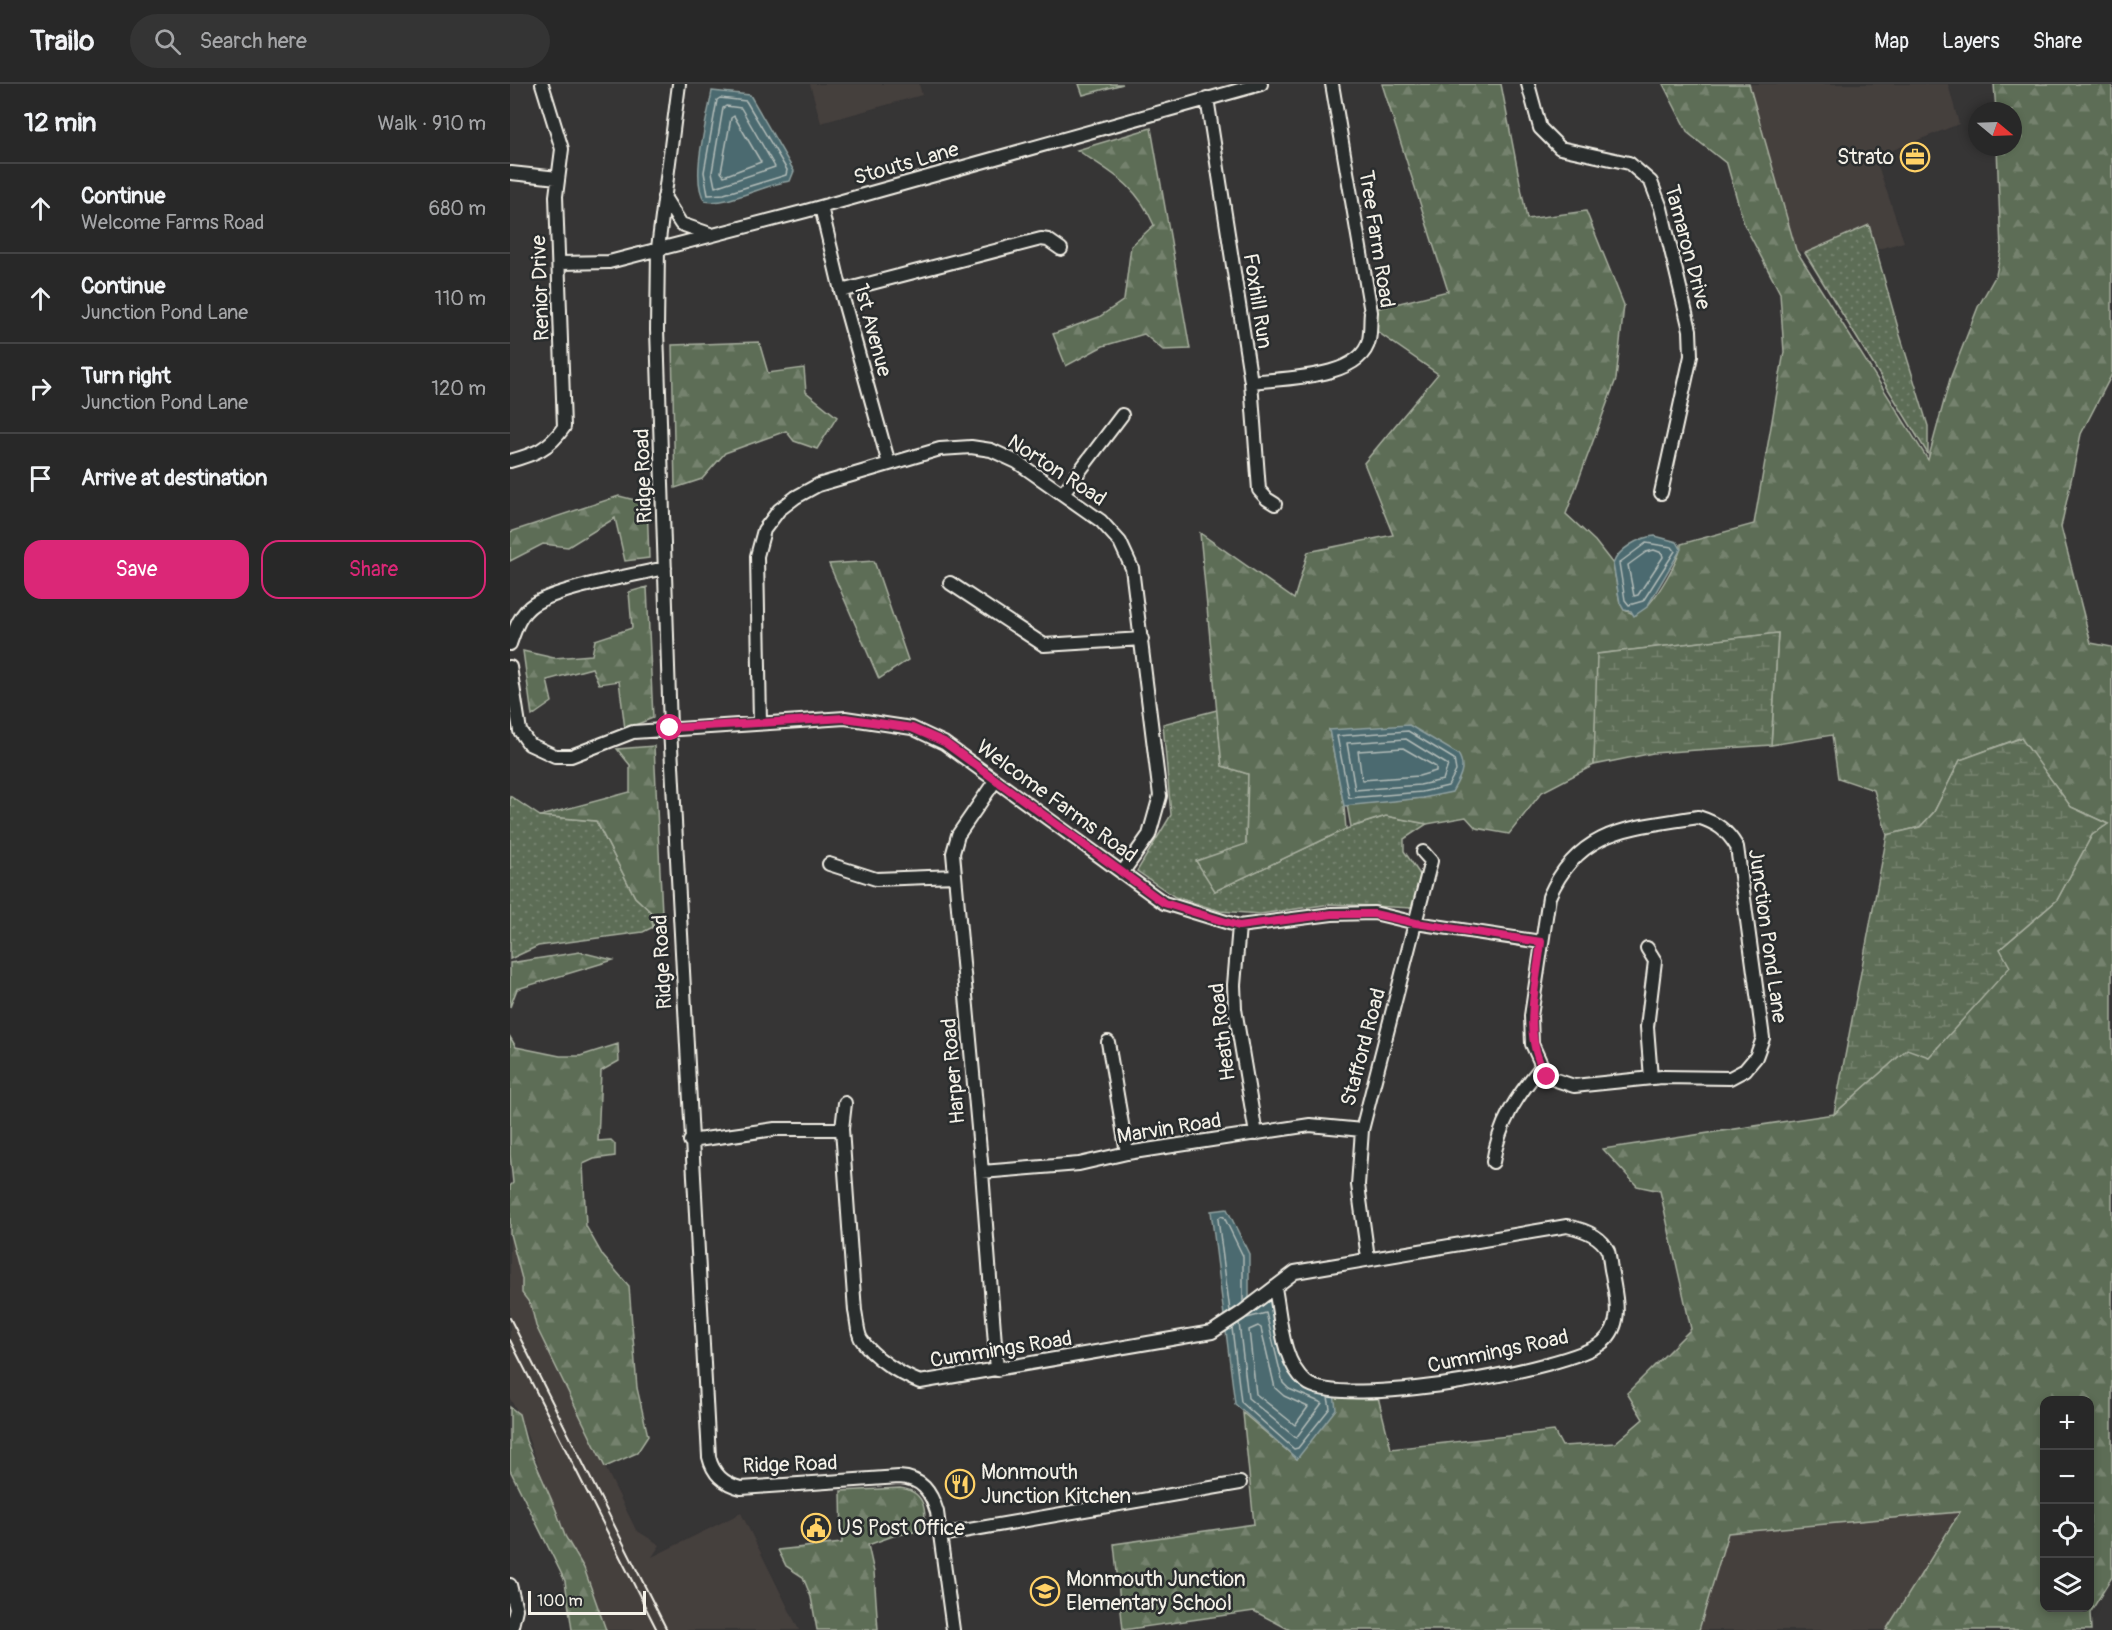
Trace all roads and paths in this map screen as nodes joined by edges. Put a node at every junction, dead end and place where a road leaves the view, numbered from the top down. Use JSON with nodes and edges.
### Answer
{"nodes":[{"id":1,"x":542,"y":84,"type":"edge"},
{"id":2,"x":679,"y":84,"type":"edge"},
{"id":3,"x":1261,"y":84,"type":"edge"},
{"id":4,"x":1332,"y":84,"type":"edge"},
{"id":5,"x":1528,"y":84,"type":"edge"},
{"id":6,"x":1207,"y":98,"type":"junction"},
{"id":7,"x":511,"y":173,"type":"edge"},
{"id":8,"x":558,"y":178,"type":"junction"},
{"id":9,"x":664,"y":197,"type":"junction"},
{"id":10,"x":821,"y":207,"type":"junction"},
{"id":11,"x":711,"y":235,"type":"junction"},
{"id":12,"x":658,"y":248,"type":"junction"},
{"id":13,"x":1062,"y":249,"type":"dead end"},
{"id":14,"x":560,"y":263,"type":"junction"},
{"id":15,"x":841,"y":291,"type":"junction"},
{"id":16,"x":1251,"y":382,"type":"junction"},
{"id":17,"x":1122,"y":415,"type":"dead end"},
{"id":18,"x":510,"y":461,"type":"edge"},
{"id":19,"x":890,"y":464,"type":"junction"},
{"id":20,"x":1063,"y":493,"type":"junction"},
{"id":21,"x":1661,"y":493,"type":"dead end"},
{"id":22,"x":1275,"y":504,"type":"dead end"},
{"id":23,"x":666,"y":568,"type":"junction"},
{"id":24,"x":950,"y":583,"type":"dead end"},
{"id":25,"x":1142,"y":639,"type":"junction"},
{"id":26,"x":510,"y":644,"type":"edge"},
{"id":27,"x":510,"y":667,"type":"edge"},
{"id":28,"x":760,"y":723,"type":"junction"},
{"id":29,"x":670,"y":728,"type":"junction"},
{"id":30,"x":995,"y":781,"type":"junction"},
{"id":31,"x":1423,"y":852,"type":"dead end"},
{"id":32,"x":829,"y":864,"type":"dead end"},
{"id":33,"x":1122,"y":873,"type":"junction"},
{"id":34,"x":954,"y":876,"type":"junction"},
{"id":35,"x":1416,"y":923,"type":"junction"},
{"id":36,"x":1239,"y":926,"type":"junction"},
{"id":37,"x":1541,"y":942,"type":"junction"},
{"id":38,"x":1647,"y":948,"type":"dead end"},
{"id":39,"x":1108,"y":1042,"type":"dead end"},
{"id":40,"x":1541,"y":1067,"type":"junction"},
{"id":41,"x":1651,"y":1078,"type":"junction"},
{"id":42,"x":845,"y":1103,"type":"dead end"},
{"id":43,"x":842,"y":1129,"type":"junction"},
{"id":44,"x":1362,"y":1130,"type":"junction"},
{"id":45,"x":1256,"y":1134,"type":"junction"},
{"id":46,"x":690,"y":1141,"type":"junction"},
{"id":47,"x":1127,"y":1153,"type":"junction"},
{"id":48,"x":1493,"y":1162,"type":"dead end"},
{"id":49,"x":982,"y":1172,"type":"junction"},
{"id":50,"x":1368,"y":1258,"type":"junction"},
{"id":51,"x":1275,"y":1288,"type":"junction"},
{"id":52,"x":997,"y":1371,"type":"junction"},
{"id":53,"x":1240,"y":1483,"type":"dead end"},
{"id":54,"x":940,"y":1535,"type":"junction"},
{"id":55,"x":510,"y":1585,"type":"edge"},
{"id":56,"x":511,"y":1630,"type":"edge"},
{"id":57,"x":953,"y":1630,"type":"edge"}],
"edges":[{"from":1,"to":8,"type":"street","name":"Renior Drive"},
{"from":2,"to":9,"type":"street","name":"Ridge Road"},
{"from":3,"to":6,"type":"street","name":"Stouts Lane"},
{"from":4,"to":16,"type":"street","name":"Tree Farm Road"},
{"from":5,"to":21,"type":"street","name":"Tamaron Drive"},
{"from":6,"to":10,"type":"street","name":"Stouts Lane"},
{"from":6,"to":16,"type":"street","name":"Foxhill Run"},
{"from":7,"to":8,"type":"street"},
{"from":8,"to":14,"type":"street","name":"Renior Drive"},
{"from":9,"to":11,"type":"street"},
{"from":9,"to":12,"type":"street","name":"Ridge Road"},
{"from":10,"to":11,"type":"street","name":"Stouts Lane"},
{"from":10,"to":15,"type":"street","name":"1st Avenue"},
{"from":11,"to":12,"type":"street","name":"Stouts Lane"},
{"from":12,"to":14,"type":"street","name":"Stouts Lane"},
{"from":12,"to":23,"type":"street","name":"Ridge Road"},
{"from":13,"to":15,"type":"street"},
{"from":14,"to":18,"type":"street","name":"Renior Drive"},
{"from":15,"to":19,"type":"street","name":"1st Avenue"},
{"from":16,"to":22,"type":"street","name":"Foxhill Run"},
{"from":17,"to":20,"type":"street"},
{"from":19,"to":20,"type":"street","name":"Norton Road"},
{"from":19,"to":28,"type":"street","name":"Norton Road"},
{"from":20,"to":25,"type":"street","name":"Norton Road"},
{"from":23,"to":26,"type":"street"},
{"from":23,"to":29,"type":"street","name":"Ridge Road"},
{"from":24,"to":25,"type":"street"},
{"from":25,"to":33,"type":"street","name":"Norton Road"},
{"from":27,"to":29,"type":"street","name":"Welcome Farms Road"},
{"from":28,"to":29,"type":"street","name":"Welcome Farms Road"},
{"from":28,"to":30,"type":"street","name":"Welcome Farms Road"},
{"from":29,"to":46,"type":"street","name":"Ridge Road"},
{"from":30,"to":33,"type":"street","name":"Welcome Farms Road"},
{"from":30,"to":34,"type":"street","name":"Harper Road"},
{"from":31,"to":35,"type":"street","name":"Stafford Road"},
{"from":32,"to":34,"type":"street"},
{"from":33,"to":36,"type":"street","name":"Welcome Farms Road"},
{"from":34,"to":49,"type":"street","name":"Harper Road"},
{"from":35,"to":36,"type":"street","name":"Welcome Farms Road"},
{"from":35,"to":37,"type":"street"},
{"from":35,"to":44,"type":"street","name":"Stafford Road"},
{"from":36,"to":45,"type":"street","name":"Heath Road"},
{"from":37,"to":40,"type":"street","name":"Junction Pond Lane"},
{"from":37,"to":41,"type":"street","name":"Junction Pond Lane"},
{"from":38,"to":41,"type":"street"},
{"from":39,"to":47,"type":"street"},
{"from":40,"to":41,"type":"street","name":"Junction Pond Lane"},
{"from":40,"to":48,"type":"street"},
{"from":42,"to":43,"type":"street","name":"Cummings Road"},
{"from":43,"to":46,"type":"street"},
{"from":43,"to":52,"type":"street","name":"Cummings Road"},
{"from":44,"to":45,"type":"street","name":"Marvin Road"},
{"from":44,"to":50,"type":"street","name":"Stafford Road"},
{"from":45,"to":47,"type":"street","name":"Marvin Road"},
{"from":46,"to":54,"type":"street","name":"Ridge Road"},
{"from":47,"to":49,"type":"street","name":"Marvin Road"},
{"from":49,"to":52,"type":"street","name":"Harper Road"},
{"from":50,"to":51,"type":"street","name":"Cummings Road"},
{"from":50,"to":51,"type":"street","name":"Cummings Road"},
{"from":51,"to":52,"type":"street","name":"Cummings Road"},
{"from":53,"to":54,"type":"street"},
{"from":54,"to":57,"type":"street","name":"Ridge Road"},
{"from":55,"to":56,"type":"street"}]}
